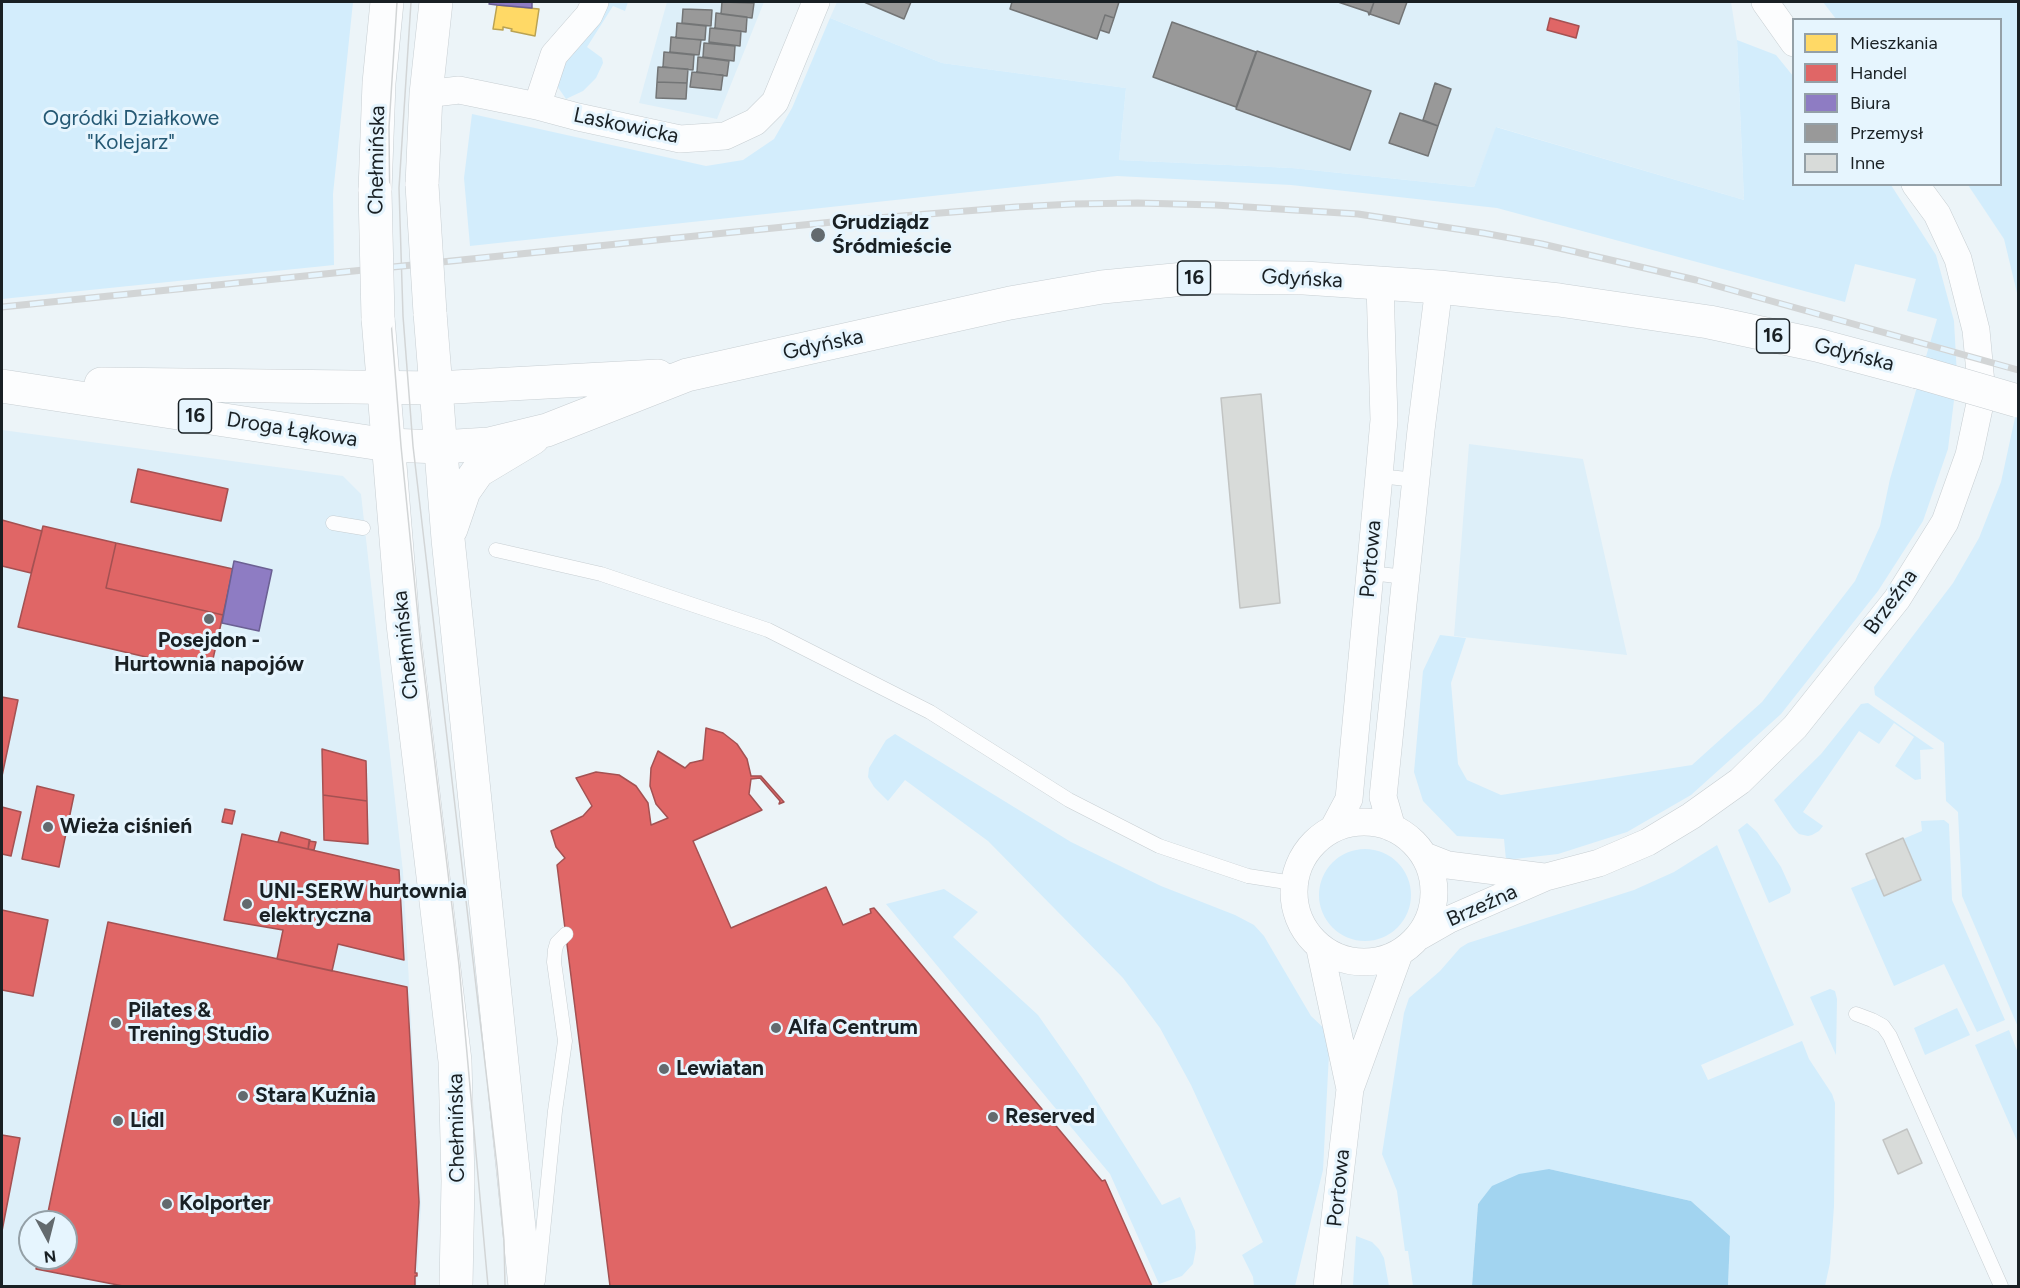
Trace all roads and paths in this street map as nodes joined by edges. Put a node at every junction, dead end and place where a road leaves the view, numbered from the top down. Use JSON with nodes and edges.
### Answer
{"nodes":[{"id":1,"x":387,"y":2,"type":"edge"},
{"id":2,"x":436,"y":2,"type":"edge"},
{"id":3,"x":595,"y":2,"type":"edge"},
{"id":4,"x":816,"y":2,"type":"edge"},
{"id":5,"x":1765,"y":2,"type":"edge"},
{"id":6,"x":1792,"y":40,"type":"edge"},
{"id":7,"x":426,"y":94,"type":"junction"},
{"id":8,"x":537,"y":106,"type":"junction"},
{"id":9,"x":1916,"y":186,"type":"edge"},
{"id":10,"x":1380,"y":284,"type":"junction"},
{"id":11,"x":1439,"y":287,"type":"junction"},
{"id":12,"x":687,"y":375,"type":"junction"},
{"id":13,"x":2,"y":385,"type":"edge"},
{"id":14,"x":382,"y":388,"type":"junction"},
{"id":15,"x":436,"y":388,"type":"junction"},
{"id":16,"x":2019,"y":401,"type":"edge"},
{"id":17,"x":547,"y":430,"type":"junction"},
{"id":18,"x":388,"y":445,"type":"junction"},
{"id":19,"x":440,"y":447,"type":"junction"},
{"id":20,"x":1379,"y":476,"type":"junction"},
{"id":21,"x":1416,"y":480,"type":"junction"},
{"id":22,"x":333,"y":523,"type":"dead end"},
{"id":23,"x":363,"y":528,"type":"dead end"},
{"id":24,"x":448,"y":539,"type":"junction"},
{"id":25,"x":496,"y":550,"type":"dead end"},
{"id":26,"x":1370,"y":573,"type":"junction"},
{"id":27,"x":1406,"y":578,"type":"junction"},
{"id":28,"x":1392,"y":828,"type":"junction"},
{"id":29,"x":1333,"y":829,"type":"junction"},
{"id":30,"x":1425,"y":856,"type":"junction"},
{"id":31,"x":1546,"y":878,"type":"junction"},
{"id":32,"x":1293,"y":884,"type":"junction"},
{"id":33,"x":566,"y":934,"type":"dead end"},
{"id":34,"x":1420,"y":936,"type":"junction"},
{"id":35,"x":1320,"y":949,"type":"junction"},
{"id":36,"x":1399,"y":954,"type":"junction"},
{"id":37,"x":1856,"y":1014,"type":"dead end"},
{"id":38,"x":1350,"y":1089,"type":"junction"},
{"id":39,"x":456,"y":1287,"type":"edge"},
{"id":40,"x":525,"y":1287,"type":"edge"},
{"id":41,"x":537,"y":1287,"type":"edge"},
{"id":42,"x":1328,"y":1287,"type":"edge"},
{"id":43,"x":2001,"y":1287,"type":"edge"}],
"edges":[{"from":1,"to":14,"type":"main road","name":"Chełmińska","bridge":true},
{"from":2,"to":7,"type":"main road"},
{"from":3,"to":8,"type":"street"},
{"from":4,"to":8,"type":"street","name":"Laskowicka"},
{"from":5,"to":6,"type":"street"},
{"from":7,"to":8,"type":"street","name":"Laskowicka"},
{"from":7,"to":15,"type":"main road","bridge":true},
{"from":9,"to":31,"type":"street","name":"Brzeźna"},
{"from":10,"to":11,"type":"main road","name":"Gdyńska","number":"16"},
{"from":10,"to":12,"type":"main road","name":"Gdyńska","number":"16"},
{"from":10,"to":20,"type":"street","name":"Portowa"},
{"from":11,"to":16,"type":"main road","name":"Gdyńska","number":"16","bridge":true},
{"from":11,"to":21,"type":"street","name":"Portowa"},
{"from":12,"to":15,"type":"main road","name":"Gdyńska","number":"16"},
{"from":12,"to":17,"type":"main road","name":"Gdyńska","number":"16"},
{"from":13,"to":14,"type":"main road","name":"Droga Łąkowa","number":"16"},
{"from":13,"to":18,"type":"main road","name":"Droga Łąkowa","number":"16"},
{"from":14,"to":15,"type":"main road","name":"Gdyńska","number":"16"},
{"from":14,"to":18,"type":"main road","name":"Chełmińska"},
{"from":15,"to":19,"type":"main road"},
{"from":17,"to":19,"type":"main road","name":"Gdyńska","number":"16"},
{"from":17,"to":24,"type":"main road"},
{"from":18,"to":19,"type":"main road","name":"Droga Łąkowa","number":"16"},
{"from":18,"to":39,"type":"main road","name":"Chełmińska"},
{"from":19,"to":24,"type":"main road"},
{"from":20,"to":21,"type":"lane"},
{"from":20,"to":26,"type":"street","name":"Portowa"},
{"from":21,"to":27,"type":"street","name":"Portowa"},
{"from":22,"to":23,"type":"lane"},
{"from":24,"to":40,"type":"main road"},
{"from":25,"to":32,"type":"lane"},
{"from":26,"to":27,"type":"lane"},
{"from":26,"to":29,"type":"street","name":"Portowa"},
{"from":27,"to":28,"type":"street","name":"Portowa"},
{"from":28,"to":29,"type":"street"},
{"from":28,"to":30,"type":"street"},
{"from":29,"to":32,"type":"street"},
{"from":30,"to":31,"type":"street","name":"Brzeźna"},
{"from":30,"to":34,"type":"street"},
{"from":31,"to":34,"type":"street","name":"Brzeźna"},
{"from":32,"to":35,"type":"street"},
{"from":33,"to":41,"type":"lane"},
{"from":34,"to":36,"type":"street"},
{"from":35,"to":36,"type":"street"},
{"from":35,"to":38,"type":"street","name":"Portowa"},
{"from":36,"to":38,"type":"street","name":"Portowa"},
{"from":37,"to":43,"type":"lane"},
{"from":38,"to":42,"type":"street","name":"Portowa"}]}
